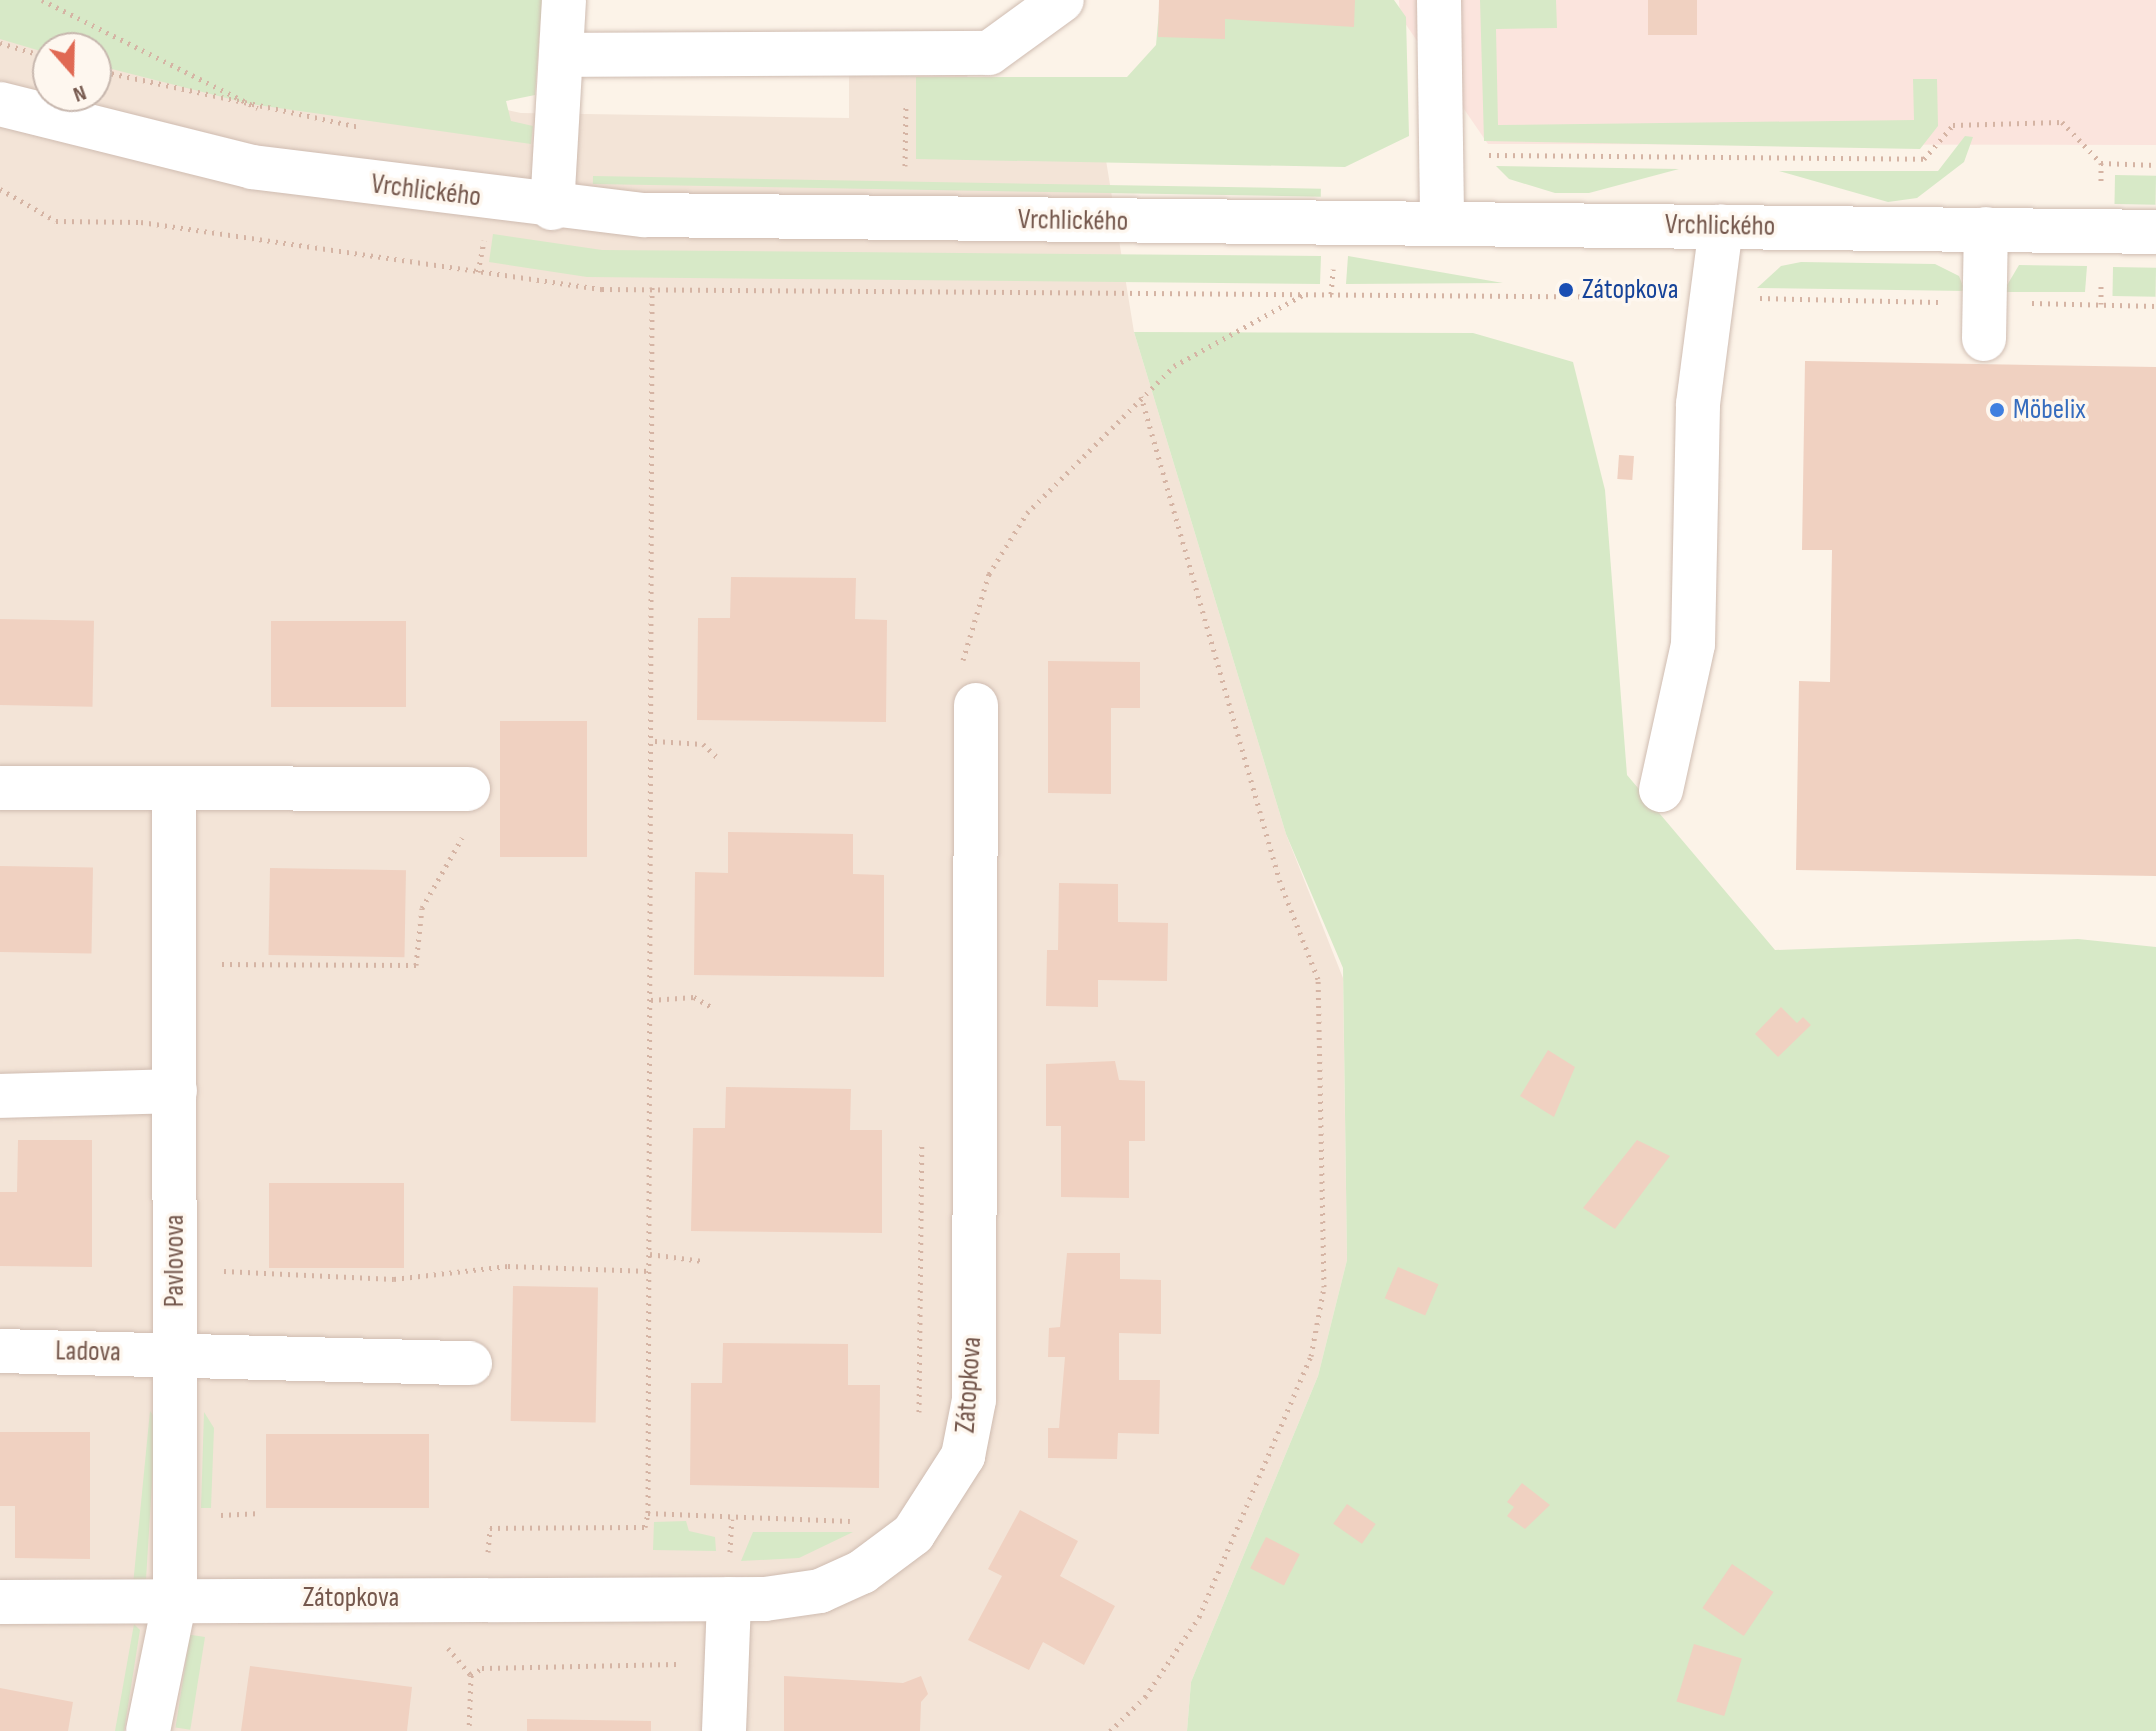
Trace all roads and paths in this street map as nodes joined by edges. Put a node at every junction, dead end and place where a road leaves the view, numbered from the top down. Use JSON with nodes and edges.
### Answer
{"nodes":[{"id":1,"x":42,"y":0,"type":"edge"},
{"id":2,"x":564,"y":0,"type":"edge"},
{"id":3,"x":1062,"y":0,"type":"edge"},
{"id":4,"x":1439,"y":0,"type":"edge"},
{"id":5,"x":105,"y":32,"type":"edge"},
{"id":6,"x":112,"y":35,"type":"edge"},
{"id":7,"x":0,"y":43,"type":"edge"},
{"id":8,"x":32,"y":52,"type":"edge"},
{"id":9,"x":907,"y":52,"type":"junction"},
{"id":10,"x":562,"y":55,"type":"junction"},
{"id":11,"x":112,"y":74,"type":"edge"},
{"id":12,"x":0,"y":104,"type":"edge"},
{"id":13,"x":1482,"y":155,"type":"dead end"},
{"id":14,"x":2156,"y":165,"type":"edge"},
{"id":15,"x":905,"y":166,"type":"dead end"},
{"id":16,"x":0,"y":189,"type":"edge"},
{"id":17,"x":552,"y":208,"type":"junction"},
{"id":18,"x":1442,"y":223,"type":"junction"},
{"id":19,"x":1721,"y":226,"type":"junction"},
{"id":20,"x":1986,"y":229,"type":"junction"},
{"id":21,"x":2156,"y":232,"type":"edge"},
{"id":22,"x":652,"y":287,"type":"junction"},
{"id":23,"x":1307,"y":293,"type":"junction"},
{"id":24,"x":1708,"y":297,"type":"junction"},
{"id":25,"x":2156,"y":306,"type":"edge"},
{"id":26,"x":1984,"y":321,"type":"junction"},
{"id":27,"x":1141,"y":395,"type":"junction"},
{"id":28,"x":969,"y":685,"type":"joint"},
{"id":29,"x":655,"y":741,"type":"junction"},
{"id":30,"x":718,"y":758,"type":"dead end"},
{"id":31,"x":0,"y":788,"type":"edge"},
{"id":32,"x":174,"y":789,"type":"junction"},
{"id":33,"x":463,"y":789,"type":"joint"},
{"id":34,"x":1661,"y":790,"type":"dead end"},
{"id":35,"x":226,"y":964,"type":"dead end"},
{"id":36,"x":651,"y":1000,"type":"junction"},
{"id":37,"x":713,"y":1008,"type":"dead end"},
{"id":38,"x":175,"y":1091,"type":"junction"},
{"id":39,"x":0,"y":1096,"type":"edge"},
{"id":40,"x":650,"y":1254,"type":"junction"},
{"id":41,"x":920,"y":1260,"type":"dead end"},
{"id":42,"x":703,"y":1261,"type":"dead end"},
{"id":43,"x":224,"y":1271,"type":"dead end"},
{"id":44,"x":650,"y":1271,"type":"junction"},
{"id":45,"x":0,"y":1351,"type":"edge"},
{"id":46,"x":176,"y":1353,"type":"junction"},
{"id":47,"x":470,"y":1363,"type":"dead end"},
{"id":48,"x":919,"y":1428,"type":"dead end"},
{"id":49,"x":256,"y":1513,"type":"dead end"},
{"id":50,"x":648,"y":1513,"type":"junction"},
{"id":51,"x":222,"y":1515,"type":"dead end"},
{"id":52,"x":732,"y":1519,"type":"junction"},
{"id":53,"x":864,"y":1521,"type":"dead end"},
{"id":54,"x":645,"y":1527,"type":"dead end"},
{"id":55,"x":729,"y":1578,"type":"junction"},
{"id":56,"x":175,"y":1599,"type":"junction"},
{"id":57,"x":0,"y":1602,"type":"edge"},
{"id":58,"x":686,"y":1664,"type":"dead end"},
{"id":59,"x":148,"y":1731,"type":"edge"},
{"id":60,"x":469,"y":1731,"type":"edge"},
{"id":61,"x":724,"y":1731,"type":"edge"},
{"id":62,"x":1110,"y":1731,"type":"edge"}],
"edges":[{"from":1,"to":5,"type":"path"},
{"from":2,"to":10,"type":"street"},
{"from":3,"to":9,"type":"street"},
{"from":4,"to":18,"type":"street"},
{"from":6,"to":11,"type":"path"},
{"from":7,"to":8,"type":"path"},
{"from":9,"to":10,"type":"street"},
{"from":9,"to":15,"type":"path"},
{"from":10,"to":17,"type":"street"},
{"from":12,"to":17,"type":"street","name":"Vrchlického"},
{"from":13,"to":14,"type":"path"},
{"from":16,"to":22,"type":"path"},
{"from":17,"to":18,"type":"street","name":"Vrchlického"},
{"from":18,"to":19,"type":"street","name":"Vrchlického"},
{"from":19,"to":20,"type":"street","name":"Vrchlického"},
{"from":19,"to":24,"type":"street"},
{"from":20,"to":21,"type":"street","name":"Vrchlického"},
{"from":20,"to":26,"type":"street"},
{"from":22,"to":23,"type":"path"},
{"from":22,"to":29,"type":"path"},
{"from":23,"to":24,"type":"path"},
{"from":23,"to":27,"type":"path"},
{"from":24,"to":26,"type":"path"},
{"from":24,"to":34,"type":"street"},
{"from":25,"to":26,"type":"path"},
{"from":27,"to":28,"type":"path"},
{"from":27,"to":62,"type":"path"},
{"from":28,"to":55,"type":"street","name":"Zátopkova"},
{"from":29,"to":30,"type":"path"},
{"from":29,"to":36,"type":"path"},
{"from":31,"to":32,"type":"street"},
{"from":32,"to":33,"type":"street"},
{"from":32,"to":38,"type":"street","name":"Pavlovova"},
{"from":33,"to":35,"type":"path"},
{"from":36,"to":37,"type":"path"},
{"from":36,"to":40,"type":"path"},
{"from":38,"to":39,"type":"street"},
{"from":38,"to":46,"type":"street","name":"Pavlovova"},
{"from":40,"to":42,"type":"path"},
{"from":40,"to":44,"type":"path"},
{"from":41,"to":48,"type":"path"},
{"from":43,"to":44,"type":"path"},
{"from":44,"to":50,"type":"path"},
{"from":45,"to":46,"type":"street","name":"Ladova"},
{"from":46,"to":47,"type":"street","name":"Ladova"},
{"from":46,"to":56,"type":"street","name":"Pavlovova"},
{"from":49,"to":51,"type":"path"},
{"from":50,"to":52,"type":"path"},
{"from":50,"to":54,"type":"path"},
{"from":52,"to":53,"type":"path"},
{"from":52,"to":55,"type":"path"},
{"from":55,"to":56,"type":"street","name":"Zátopkova"},
{"from":55,"to":61,"type":"street"},
{"from":56,"to":57,"type":"street","name":"Zátopkova"},
{"from":56,"to":59,"type":"street","name":"Pavlovova"},
{"from":58,"to":60,"type":"path"}]}
